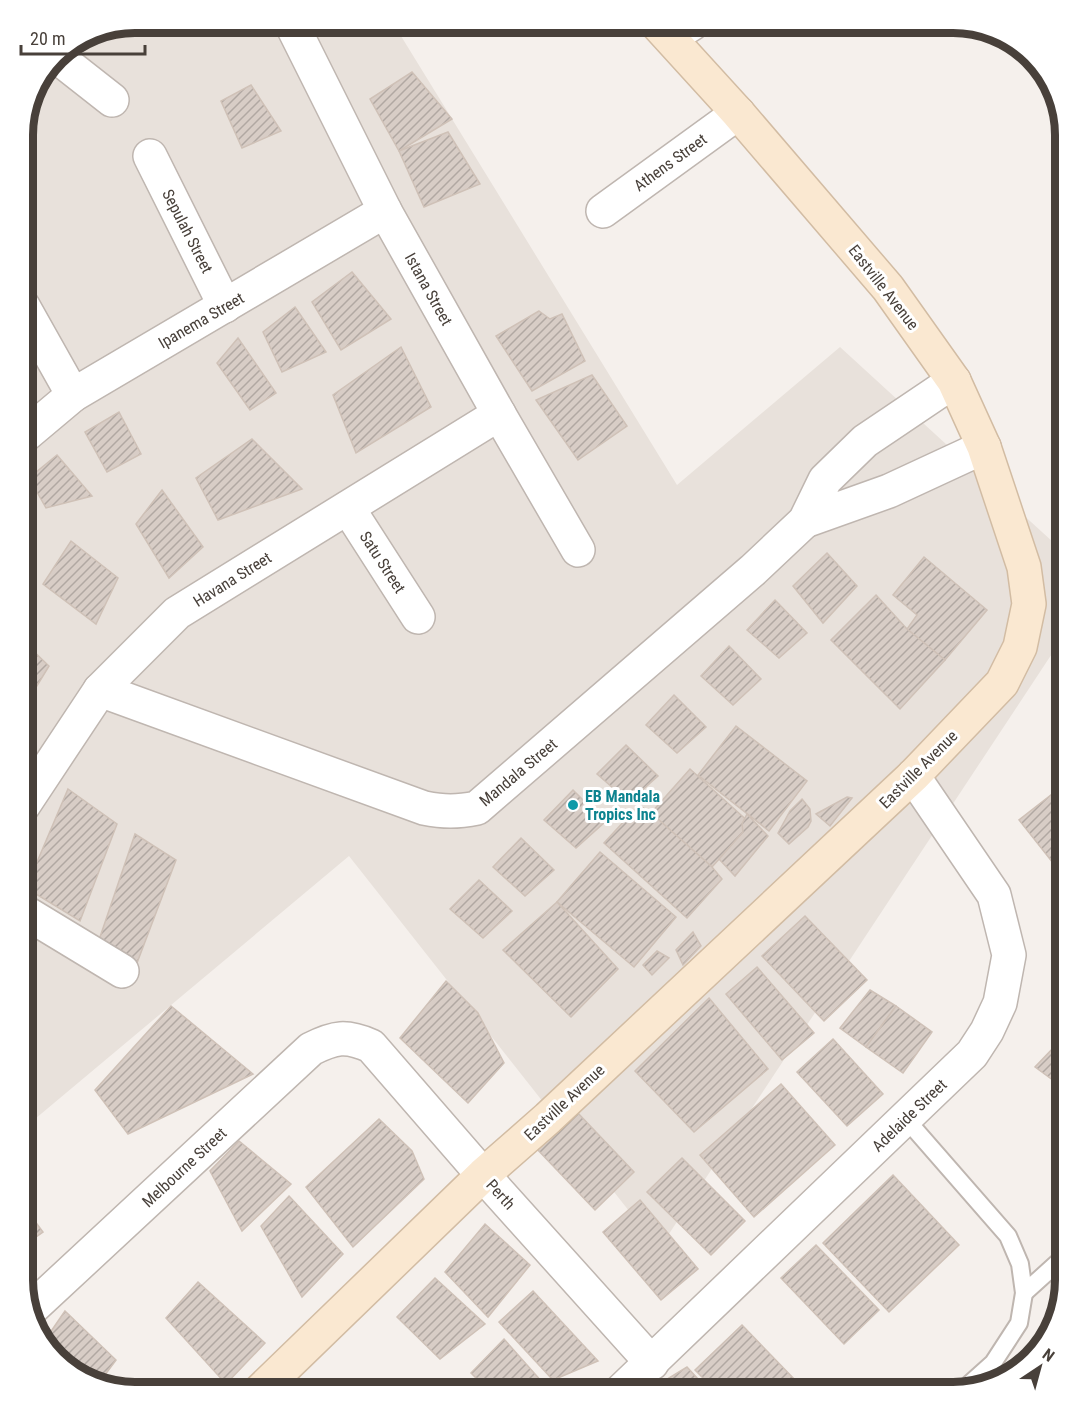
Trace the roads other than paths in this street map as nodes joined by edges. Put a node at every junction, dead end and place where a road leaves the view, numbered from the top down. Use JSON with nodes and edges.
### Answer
{"nodes":[{"id":1,"x":297,"y":33,"type":"edge"},
{"id":2,"x":677,"y":33,"type":"edge"},
{"id":3,"x":64,"y":62,"type":"edge"},
{"id":4,"x":112,"y":100,"type":"dead end"},
{"id":5,"x":738,"y":113,"type":"junction"},
{"id":6,"x":150,"y":156,"type":"dead end"},
{"id":7,"x":603,"y":211,"type":"dead end"},
{"id":8,"x":385,"y":212,"type":"junction"},
{"id":9,"x":225,"y":306,"type":"junction"},
{"id":10,"x":33,"y":323,"type":"edge"},
{"id":11,"x":954,"y":381,"type":"junction"},
{"id":12,"x":74,"y":395,"type":"junction"},
{"id":13,"x":499,"y":414,"type":"junction"},
{"id":14,"x":33,"y":429,"type":"edge"},
{"id":15,"x":984,"y":447,"type":"junction"},
{"id":16,"x":348,"y":508,"type":"junction"},
{"id":17,"x":805,"y":522,"type":"junction"},
{"id":18,"x":578,"y":550,"type":"dead end"},
{"id":19,"x":418,"y":617,"type":"dead end"},
{"id":20,"x":100,"y":690,"type":"junction"},
{"id":21,"x":913,"y":776,"type":"junction"},
{"id":22,"x":33,"y":791,"type":"edge"},
{"id":23,"x":33,"y":917,"type":"edge"},
{"id":24,"x":122,"y":971,"type":"dead end"},
{"id":25,"x":344,"y":1038,"type":"joint"},
{"id":26,"x":905,"y":1118,"type":"junction"},
{"id":27,"x":483,"y":1175,"type":"junction"},
{"id":28,"x":1055,"y":1265,"type":"edge"},
{"id":29,"x":1024,"y":1293,"type":"junction"},
{"id":30,"x":36,"y":1305,"type":"edge"},
{"id":31,"x":652,"y":1363,"type":"junction"},
{"id":32,"x":974,"y":1380,"type":"edge"},
{"id":33,"x":269,"y":1382,"type":"edge"},
{"id":34,"x":631,"y":1382,"type":"edge"}],
"edges":[{"from":1,"to":8,"type":"street","name":"Istana Street"},
{"from":2,"to":5,"type":"street","name":"Eastville Avenue"},
{"from":3,"to":4,"type":"street"},
{"from":5,"to":7,"type":"street","name":"Athens Street"},
{"from":5,"to":11,"type":"street","name":"Eastville Avenue"},
{"from":6,"to":9,"type":"street","name":"Sepulah Street"},
{"from":8,"to":9,"type":"street","name":"Ipanema Street"},
{"from":8,"to":13,"type":"street","name":"Istana Street"},
{"from":9,"to":12,"type":"street","name":"Ipanema Street"},
{"from":10,"to":12,"type":"street"},
{"from":11,"to":15,"type":"street","name":"Eastville Avenue"},
{"from":11,"to":17,"type":"street"},
{"from":12,"to":14,"type":"street","name":"Ipanema Street"},
{"from":13,"to":16,"type":"street","name":"Havana Street"},
{"from":13,"to":18,"type":"street","name":"Istana Street"},
{"from":15,"to":17,"type":"street"},
{"from":15,"to":21,"type":"street","name":"Eastville Avenue"},
{"from":16,"to":19,"type":"street","name":"Satu Street"},
{"from":16,"to":20,"type":"street","name":"Havana Street"},
{"from":17,"to":20,"type":"street","name":"Mandala Street"},
{"from":20,"to":22,"type":"street","name":"Havana Street"},
{"from":21,"to":26,"type":"street","name":"Adelaide Street"},
{"from":21,"to":27,"type":"street","name":"Eastville Avenue"},
{"from":23,"to":24,"type":"street"},
{"from":25,"to":27,"type":"street","name":"Perth"},
{"from":25,"to":30,"type":"street","name":"Melbourne Street"},
{"from":26,"to":29,"type":"lane"},
{"from":26,"to":31,"type":"street","name":"Adelaide Street"},
{"from":27,"to":31,"type":"street","name":"Perth"},
{"from":27,"to":33,"type":"street","name":"Eastville Avenue"},
{"from":28,"to":29,"type":"lane"},
{"from":29,"to":32,"type":"lane"},
{"from":31,"to":34,"type":"street","name":"Adelaide Street"}]}
